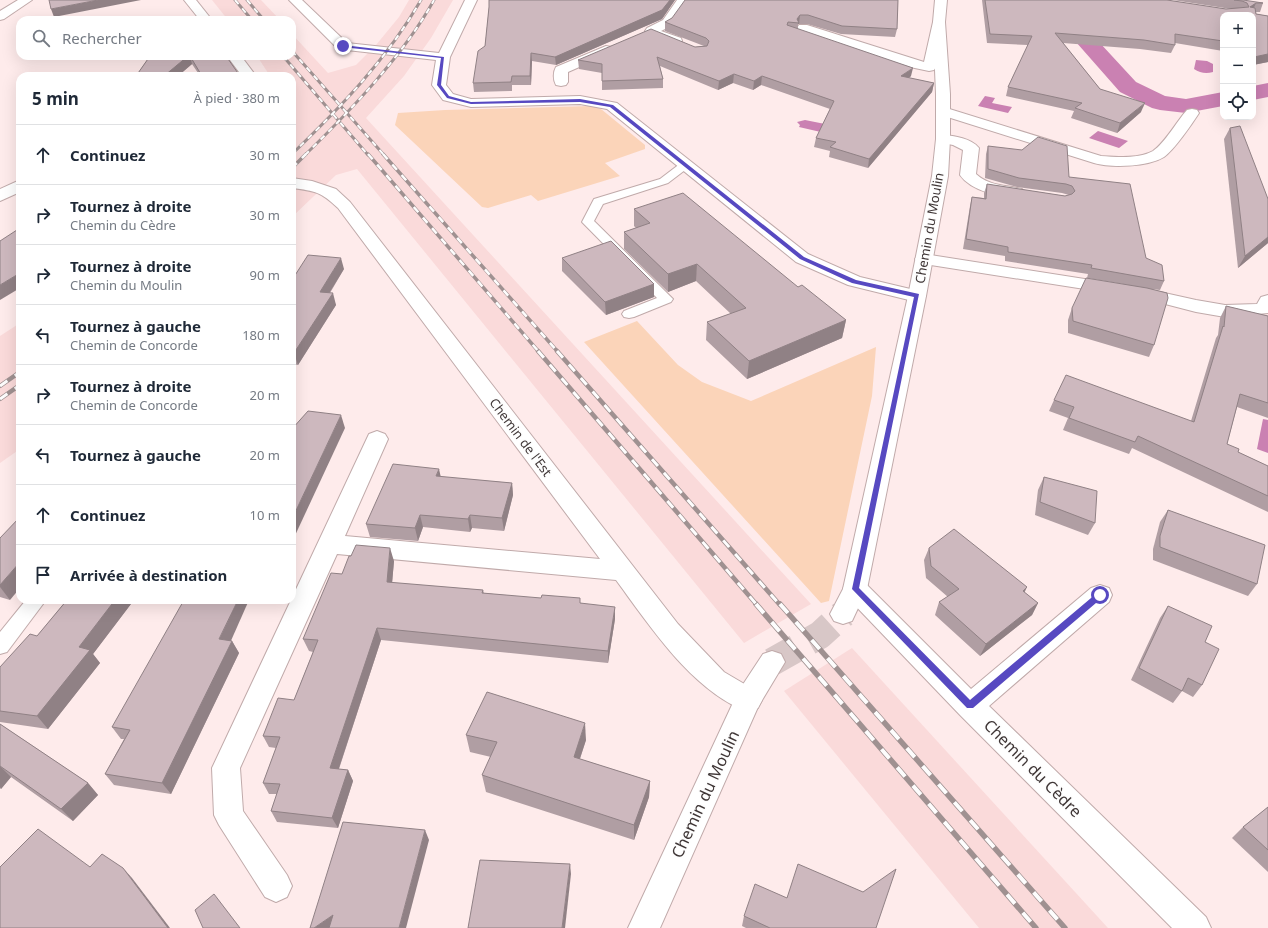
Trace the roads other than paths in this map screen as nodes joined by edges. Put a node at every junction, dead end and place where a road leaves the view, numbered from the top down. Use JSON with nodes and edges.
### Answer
{"nodes":[{"id":1,"x":26,"y":0,"type":"edge"},
{"id":2,"x":190,"y":0,"type":"edge"},
{"id":3,"x":295,"y":0,"type":"edge"},
{"id":4,"x":471,"y":0,"type":"edge"},
{"id":5,"x":683,"y":0,"type":"edge"},
{"id":6,"x":941,"y":0,"type":"edge"},
{"id":7,"x":0,"y":16,"type":"edge"},
{"id":8,"x":203,"y":16,"type":"edge"},
{"id":9,"x":939,"y":22,"type":"junction"},
{"id":10,"x":803,"y":28,"type":"edge"},
{"id":11,"x":651,"y":31,"type":"junction"},
{"id":12,"x":637,"y":37,"type":"edge"},
{"id":13,"x":617,"y":46,"type":"edge"},
{"id":14,"x":686,"y":46,"type":"edge"},
{"id":15,"x":443,"y":57,"type":"junction"},
{"id":16,"x":237,"y":60,"type":"edge"},
{"id":17,"x":246,"y":72,"type":"edge"},
{"id":18,"x":560,"y":82,"type":"dead end"},
{"id":19,"x":943,"y":111,"type":"junction"},
{"id":20,"x":1192,"y":113,"type":"dead end"},
{"id":21,"x":943,"y":138,"type":"junction"},
{"id":22,"x":685,"y":165,"type":"junction"},
{"id":23,"x":296,"y":184,"type":"edge"},
{"id":24,"x":16,"y":187,"type":"edge"},
{"id":25,"x":1033,"y":195,"type":"edge"},
{"id":26,"x":0,"y":196,"type":"edge"},
{"id":27,"x":924,"y":260,"type":"junction"},
{"id":28,"x":917,"y":296,"type":"junction"},
{"id":29,"x":1268,"y":301,"type":"edge"},
{"id":30,"x":629,"y":314,"type":"dead end"},
{"id":31,"x":376,"y":439,"type":"dead end"},
{"id":32,"x":330,"y":544,"type":"junction"},
{"id":33,"x":622,"y":571,"type":"junction"},
{"id":34,"x":856,"y":589,"type":"junction"},
{"id":35,"x":1100,"y":595,"type":"dead end"},
{"id":36,"x":34,"y":604,"type":"edge"},
{"id":37,"x":843,"y":614,"type":"tunnel mouth"},
{"id":38,"x":0,"y":646,"type":"edge"},
{"id":39,"x":772,"y":662,"type":"tunnel mouth"},
{"id":40,"x":748,"y":700,"type":"junction"},
{"id":41,"x":970,"y":706,"type":"junction"},
{"id":42,"x":276,"y":886,"type":"dead end"},
{"id":43,"x":644,"y":928,"type":"edge"},
{"id":44,"x":1195,"y":928,"type":"edge"}],
"edges":[{"from":1,"to":7,"type":"street"},
{"from":2,"to":8,"type":"street"},
{"from":3,"to":15,"type":"street"},
{"from":4,"to":15,"type":"street"},
{"from":5,"to":11,"type":"street"},
{"from":6,"to":9,"type":"street","name":"Chemin du Moulin"},
{"from":9,"to":10,"type":"street"},
{"from":9,"to":19,"type":"street","name":"Chemin du Moulin"},
{"from":11,"to":12,"type":"street"},
{"from":11,"to":14,"type":"street"},
{"from":13,"to":18,"type":"street"},
{"from":15,"to":22,"type":"street"},
{"from":16,"to":17,"type":"street"},
{"from":19,"to":20,"type":"street"},
{"from":19,"to":21,"type":"street","name":"Chemin du Moulin"},
{"from":21,"to":25,"type":"street"},
{"from":21,"to":27,"type":"street","name":"Chemin du Moulin"},
{"from":22,"to":28,"type":"street"},
{"from":22,"to":30,"type":"lane"},
{"from":23,"to":33,"type":"street","name":"Chemin de l'Est"},
{"from":24,"to":26,"type":"street"},
{"from":27,"to":28,"type":"street","name":"Chemin du Moulin"},
{"from":27,"to":29,"type":"street"},
{"from":28,"to":34,"type":"street","name":"Chemin du Moulin"},
{"from":31,"to":32,"type":"street"},
{"from":32,"to":33,"type":"street"},
{"from":32,"to":42,"type":"street"},
{"from":33,"to":40,"type":"street","name":"Chemin de l'Est"},
{"from":34,"to":37,"type":"street","name":"Chemin du Moulin"},
{"from":34,"to":41,"type":"street","name":"Chemin du Cèdre"},
{"from":35,"to":41,"type":"street"},
{"from":36,"to":38,"type":"lane"},
{"from":39,"to":40,"type":"street","name":"Chemin du Moulin"},
{"from":40,"to":43,"type":"street","name":"Chemin du Moulin"},
{"from":41,"to":44,"type":"street","name":"Chemin du Cèdre"}]}
